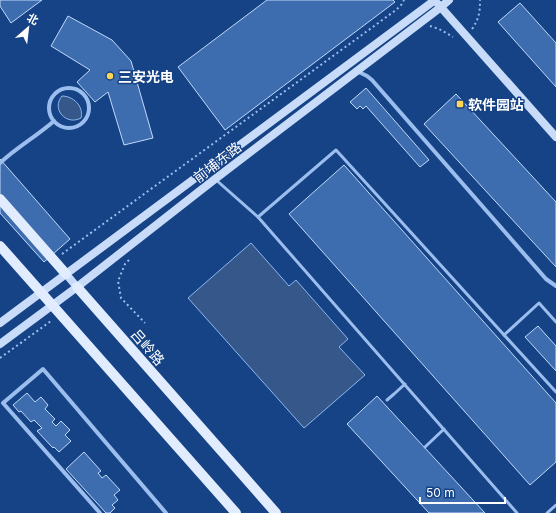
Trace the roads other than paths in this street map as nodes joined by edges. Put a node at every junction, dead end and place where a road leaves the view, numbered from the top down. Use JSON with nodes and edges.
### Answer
{"nodes":[{"id":1,"x":435,"y":0,"type":"edge"},
{"id":2,"x":449,"y":0,"type":"edge"},
{"id":3,"x":441,"y":7,"type":"junction"},
{"id":4,"x":357,"y":71,"type":"junction"},
{"id":5,"x":54,"y":121,"type":"junction"},
{"id":6,"x":556,"y":137,"type":"edge"},
{"id":7,"x":0,"y":163,"type":"edge"},
{"id":8,"x":215,"y":179,"type":"junction"},
{"id":9,"x":0,"y":199,"type":"edge"},
{"id":10,"x":258,"y":217,"type":"junction"},
{"id":11,"x":0,"y":246,"type":"edge"},
{"id":12,"x":66,"y":274,"type":"junction"},
{"id":13,"x":556,"y":286,"type":"edge"},
{"id":14,"x":77,"y":287,"type":"junction"},
{"id":15,"x":41,"y":292,"type":"junction"},
{"id":16,"x":53,"y":305,"type":"junction"},
{"id":17,"x":556,"y":322,"type":"edge"},
{"id":18,"x":0,"y":323,"type":"edge"},
{"id":19,"x":504,"y":335,"type":"junction"},
{"id":20,"x":0,"y":344,"type":"edge"},
{"id":21,"x":405,"y":384,"type":"junction"},
{"id":22,"x":556,"y":392,"type":"edge"},
{"id":23,"x":387,"y":400,"type":"dead end"},
{"id":24,"x":444,"y":429,"type":"junction"},
{"id":25,"x":425,"y":447,"type":"dead end"},
{"id":26,"x":556,"y":505,"type":"edge"},
{"id":27,"x":100,"y":513,"type":"edge"},
{"id":28,"x":166,"y":513,"type":"edge"},
{"id":29,"x":236,"y":513,"type":"edge"},
{"id":30,"x":276,"y":513,"type":"edge"},
{"id":31,"x":517,"y":513,"type":"edge"},
{"id":32,"x":547,"y":513,"type":"edge"}],
"edges":[{"from":1,"to":3,"type":"main road"},
{"from":1,"to":12,"type":"main road","name":"前埔东路"},
{"from":2,"to":3,"type":"main road","name":"前埔东路"},
{"from":3,"to":4,"type":"main road","name":"前埔东路"},
{"from":3,"to":6,"type":"main road"},
{"from":4,"to":8,"type":"main road","name":"前埔东路"},
{"from":4,"to":13,"type":"street"},
{"from":5,"to":5,"type":"street"},
{"from":5,"to":7,"type":"street"},
{"from":8,"to":10,"type":"lane"},
{"from":8,"to":14,"type":"main road","name":"前埔东路"},
{"from":9,"to":12,"type":"main road","name":"吕岭路"},
{"from":10,"to":19,"type":"lane"},
{"from":10,"to":21,"type":"lane"},
{"from":11,"to":15,"type":"main road"},
{"from":12,"to":14,"type":"main road","name":"吕岭路"},
{"from":12,"to":15,"type":"main road","name":"前埔东路"},
{"from":14,"to":16,"type":"main road","name":"前埔东路"},
{"from":14,"to":30,"type":"main road","name":"吕岭路"},
{"from":15,"to":16,"type":"main road"},
{"from":15,"to":18,"type":"main road","name":"前埔东路"},
{"from":16,"to":20,"type":"main road","name":"前埔东路"},
{"from":16,"to":29,"type":"main road"},
{"from":17,"to":19,"type":"lane"},
{"from":19,"to":22,"type":"lane"},
{"from":21,"to":23,"type":"lane"},
{"from":21,"to":24,"type":"lane"},
{"from":24,"to":25,"type":"lane"},
{"from":24,"to":31,"type":"lane"},
{"from":26,"to":32,"type":"lane"},
{"from":27,"to":28,"type":"street"}]}
